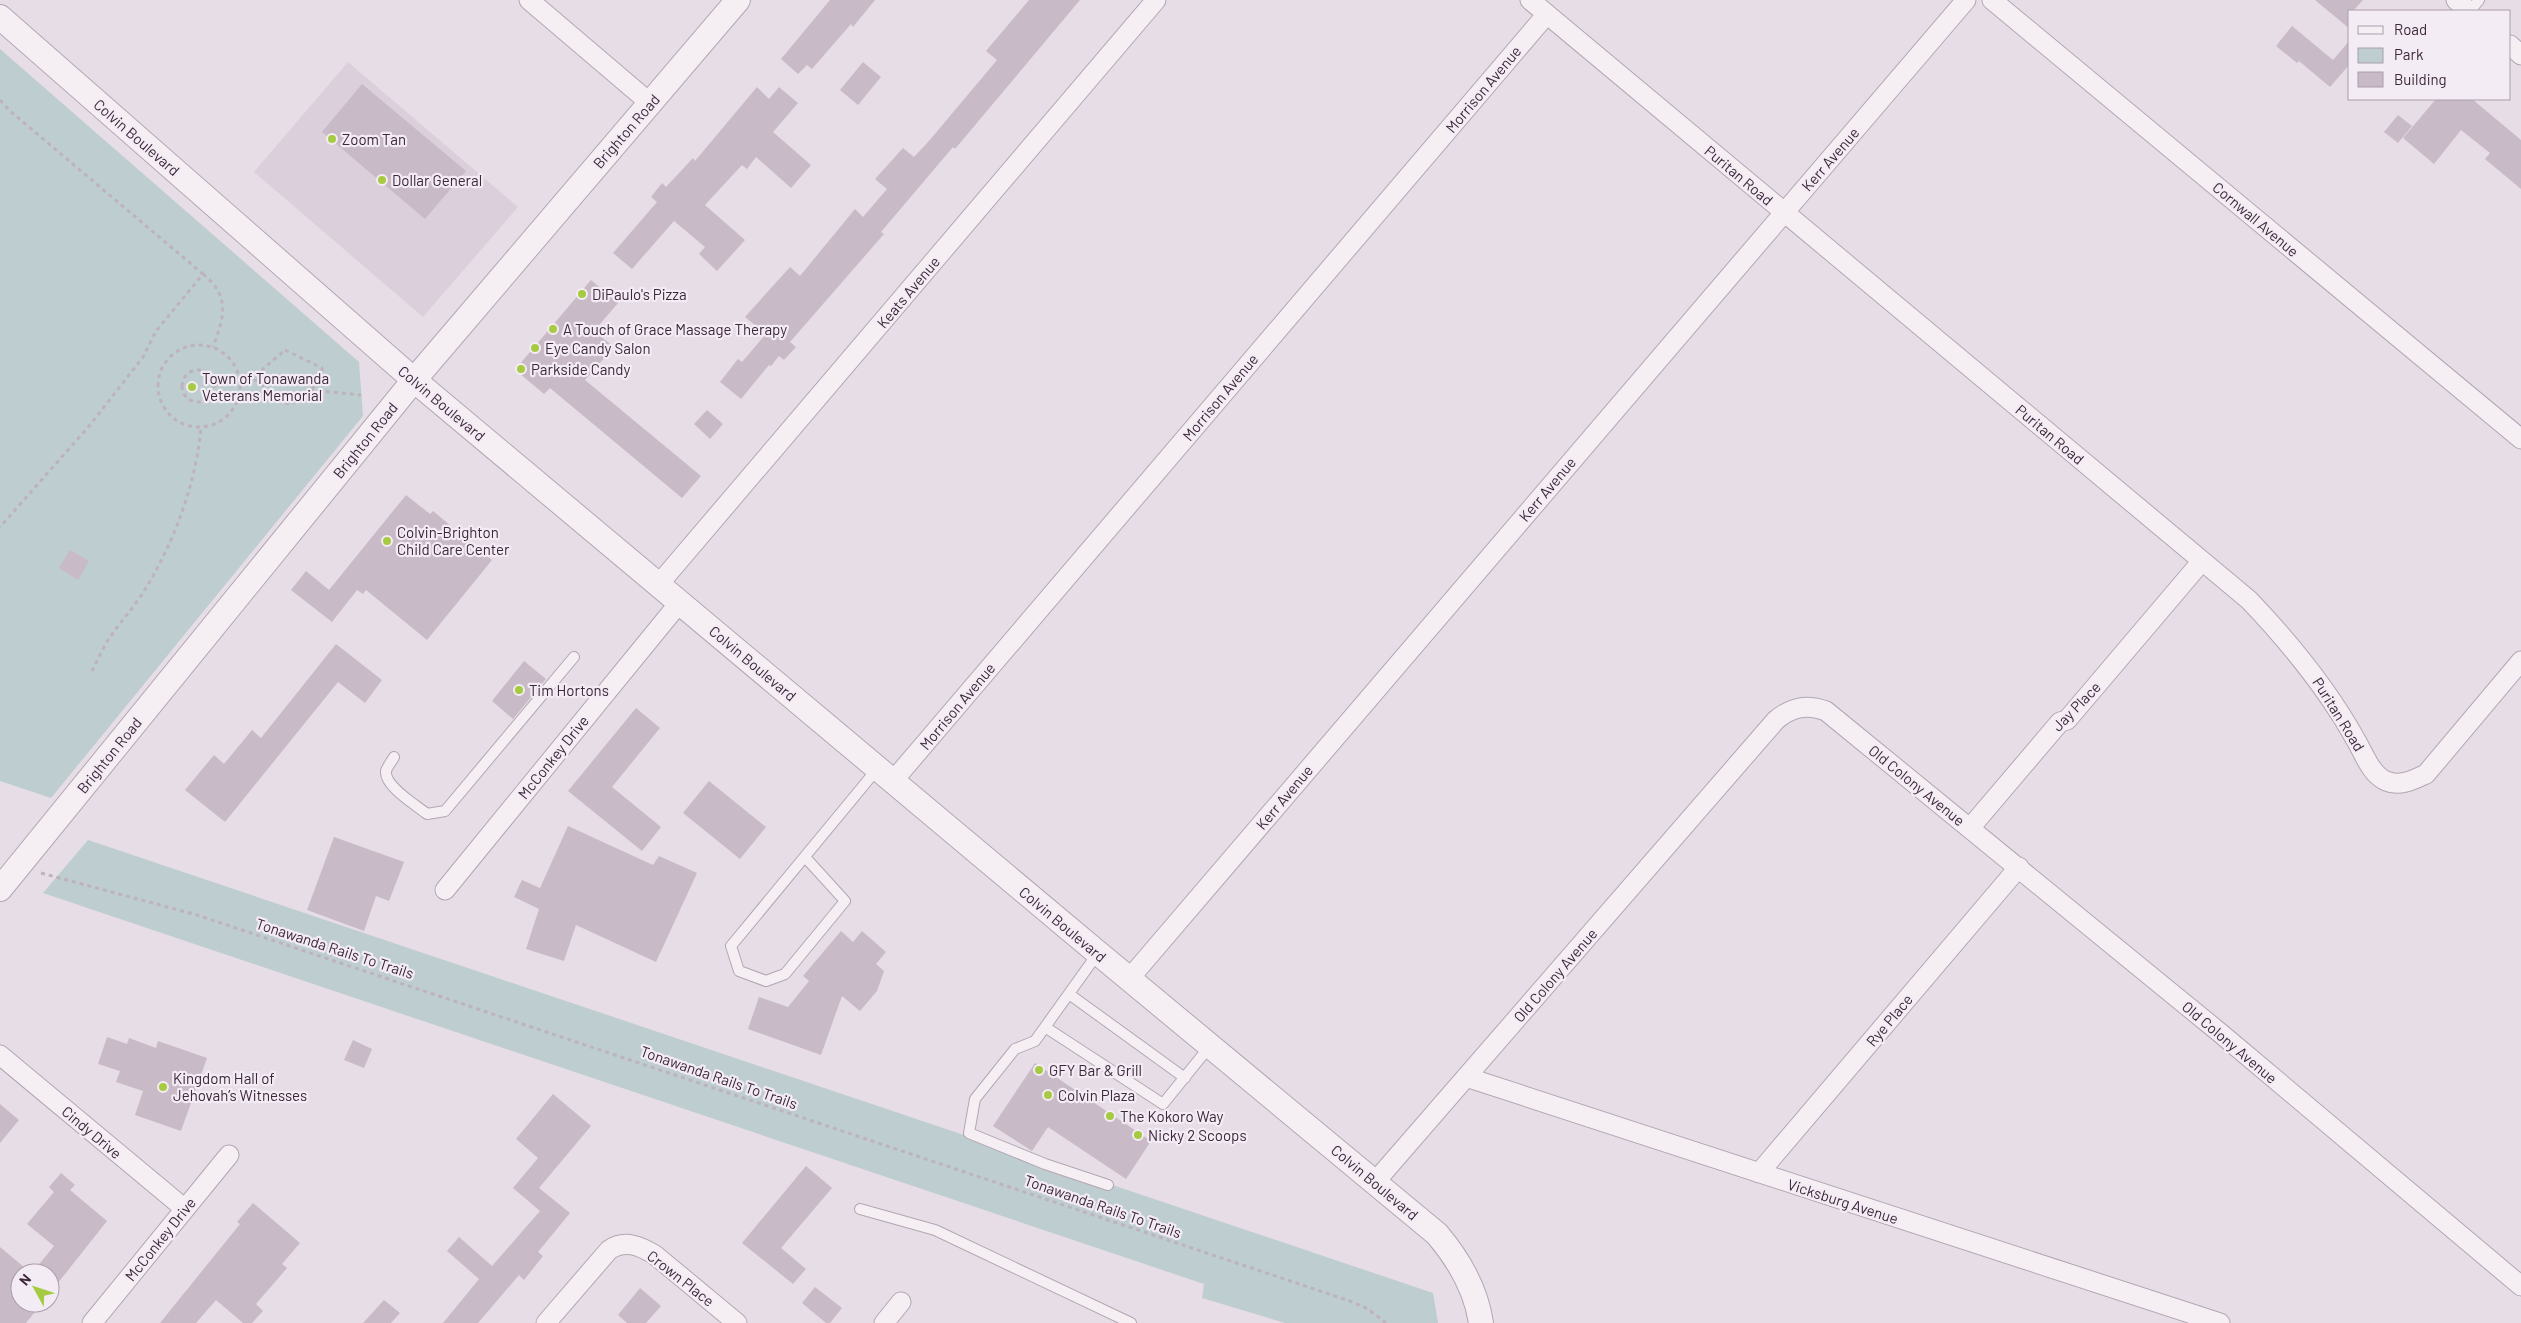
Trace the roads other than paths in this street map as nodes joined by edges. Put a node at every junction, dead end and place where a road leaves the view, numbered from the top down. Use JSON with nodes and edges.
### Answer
{"nodes":[{"id":1,"x":529,"y":0,"type":"edge"},
{"id":2,"x":738,"y":0,"type":"edge"},
{"id":3,"x":1156,"y":0,"type":"edge"},
{"id":4,"x":1530,"y":0,"type":"edge"},
{"id":5,"x":1966,"y":0,"type":"edge"},
{"id":6,"x":1992,"y":0,"type":"edge"},
{"id":7,"x":2456,"y":0,"type":"edge"},
{"id":8,"x":2479,"y":0,"type":"edge"},
{"id":9,"x":2469,"y":10,"type":"edge"},
{"id":10,"x":2471,"y":10,"type":"edge"},
{"id":11,"x":1547,"y":14,"type":"junction"},
{"id":12,"x":0,"y":17,"type":"edge"},
{"id":13,"x":2511,"y":47,"type":"edge"},
{"id":14,"x":2521,"y":55,"type":"edge"},
{"id":15,"x":650,"y":103,"type":"junction"},
{"id":16,"x":1784,"y":212,"type":"junction"},
{"id":17,"x":414,"y":380,"type":"junction"},
{"id":18,"x":2521,"y":439,"type":"edge"},
{"id":19,"x":2202,"y":561,"type":"junction"},
{"id":20,"x":659,"y":584,"type":"junction"},
{"id":21,"x":680,"y":602,"type":"junction"},
{"id":22,"x":574,"y":658,"type":"dead end"},
{"id":23,"x":2521,"y":661,"type":"edge"},
{"id":24,"x":394,"y":757,"type":"dead end"},
{"id":25,"x":886,"y":775,"type":"junction"},
{"id":26,"x":1970,"y":828,"type":"junction"},
{"id":27,"x":804,"y":857,"type":"junction"},
{"id":28,"x":2019,"y":867,"type":"junction"},
{"id":29,"x":0,"y":889,"type":"edge"},
{"id":30,"x":445,"y":890,"type":"dead end"},
{"id":31,"x":1098,"y":954,"type":"junction"},
{"id":32,"x":1129,"y":979,"type":"junction"},
{"id":33,"x":1069,"y":994,"type":"junction"},
{"id":34,"x":1046,"y":1027,"type":"junction"},
{"id":35,"x":1210,"y":1046,"type":"junction"},
{"id":36,"x":0,"y":1055,"type":"edge"},
{"id":37,"x":1466,"y":1077,"type":"junction"},
{"id":38,"x":1185,"y":1078,"type":"junction"},
{"id":39,"x":229,"y":1155,"type":"dead end"},
{"id":40,"x":1759,"y":1173,"type":"junction"},
{"id":41,"x":1375,"y":1182,"type":"junction"},
{"id":42,"x":1108,"y":1184,"type":"dead end"},
{"id":43,"x":184,"y":1209,"type":"junction"},
{"id":44,"x":860,"y":1209,"type":"dead end"},
{"id":45,"x":2521,"y":1286,"type":"edge"},
{"id":46,"x":901,"y":1302,"type":"dead end"},
{"id":47,"x":92,"y":1323,"type":"edge"},
{"id":48,"x":546,"y":1323,"type":"edge"},
{"id":49,"x":737,"y":1323,"type":"edge"},
{"id":50,"x":884,"y":1323,"type":"edge"},
{"id":51,"x":1131,"y":1323,"type":"edge"},
{"id":52,"x":1481,"y":1323,"type":"edge"},
{"id":53,"x":2220,"y":1323,"type":"edge"}],
"edges":[{"from":1,"to":15,"type":"street"},
{"from":2,"to":15,"type":"street","name":"Brighton Road"},
{"from":3,"to":20,"type":"street","name":"Keats Avenue"},
{"from":4,"to":11,"type":"street","name":"Puritan Road"},
{"from":5,"to":16,"type":"street","name":"Kerr Avenue"},
{"from":6,"to":18,"type":"street","name":"Cornwall Avenue"},
{"from":7,"to":9,"type":"street"},
{"from":8,"to":10,"type":"lane"},
{"from":11,"to":16,"type":"street","name":"Puritan Road"},
{"from":11,"to":25,"type":"street","name":"Morrison Avenue"},
{"from":12,"to":17,"type":"street","name":"Colvin Boulevard"},
{"from":13,"to":14,"type":"street"},
{"from":15,"to":17,"type":"street","name":"Brighton Road"},
{"from":16,"to":19,"type":"street","name":"Puritan Road"},
{"from":16,"to":32,"type":"street","name":"Kerr Avenue"},
{"from":17,"to":20,"type":"street","name":"Colvin Boulevard"},
{"from":17,"to":29,"type":"street","name":"Brighton Road"},
{"from":19,"to":23,"type":"street","name":"Puritan Road"},
{"from":19,"to":26,"type":"street","name":"Jay Place"},
{"from":20,"to":21,"type":"street","name":"Colvin Boulevard"},
{"from":21,"to":25,"type":"street","name":"Colvin Boulevard"},
{"from":21,"to":30,"type":"street","name":"McConkey Drive"},
{"from":22,"to":24,"type":"lane"},
{"from":25,"to":27,"type":"lane"},
{"from":25,"to":31,"type":"street","name":"Colvin Boulevard"},
{"from":26,"to":28,"type":"street","name":"Old Colony Avenue"},
{"from":26,"to":37,"type":"street","name":"Old Colony Avenue"},
{"from":27,"to":27,"type":"lane"},
{"from":28,"to":40,"type":"street","name":"Rye Place"},
{"from":28,"to":45,"type":"street","name":"Old Colony Avenue"},
{"from":31,"to":32,"type":"street","name":"Colvin Boulevard"},
{"from":31,"to":33,"type":"lane"},
{"from":32,"to":35,"type":"street","name":"Colvin Boulevard"},
{"from":33,"to":34,"type":"lane"},
{"from":33,"to":38,"type":"lane"},
{"from":34,"to":38,"type":"lane"},
{"from":34,"to":42,"type":"lane"},
{"from":35,"to":38,"type":"lane"},
{"from":35,"to":41,"type":"street","name":"Colvin Boulevard"},
{"from":36,"to":43,"type":"street","name":"Cindy Drive"},
{"from":37,"to":40,"type":"street","name":"Vicksburg Avenue"},
{"from":37,"to":41,"type":"street","name":"Old Colony Avenue"},
{"from":39,"to":43,"type":"street","name":"McConkey Drive"},
{"from":40,"to":53,"type":"street","name":"Vicksburg Avenue"},
{"from":41,"to":52,"type":"street","name":"Colvin Boulevard"},
{"from":43,"to":47,"type":"street","name":"McConkey Drive"},
{"from":44,"to":51,"type":"lane"},
{"from":46,"to":50,"type":"street"},
{"from":48,"to":49,"type":"street","name":"Crown Place"}]}
